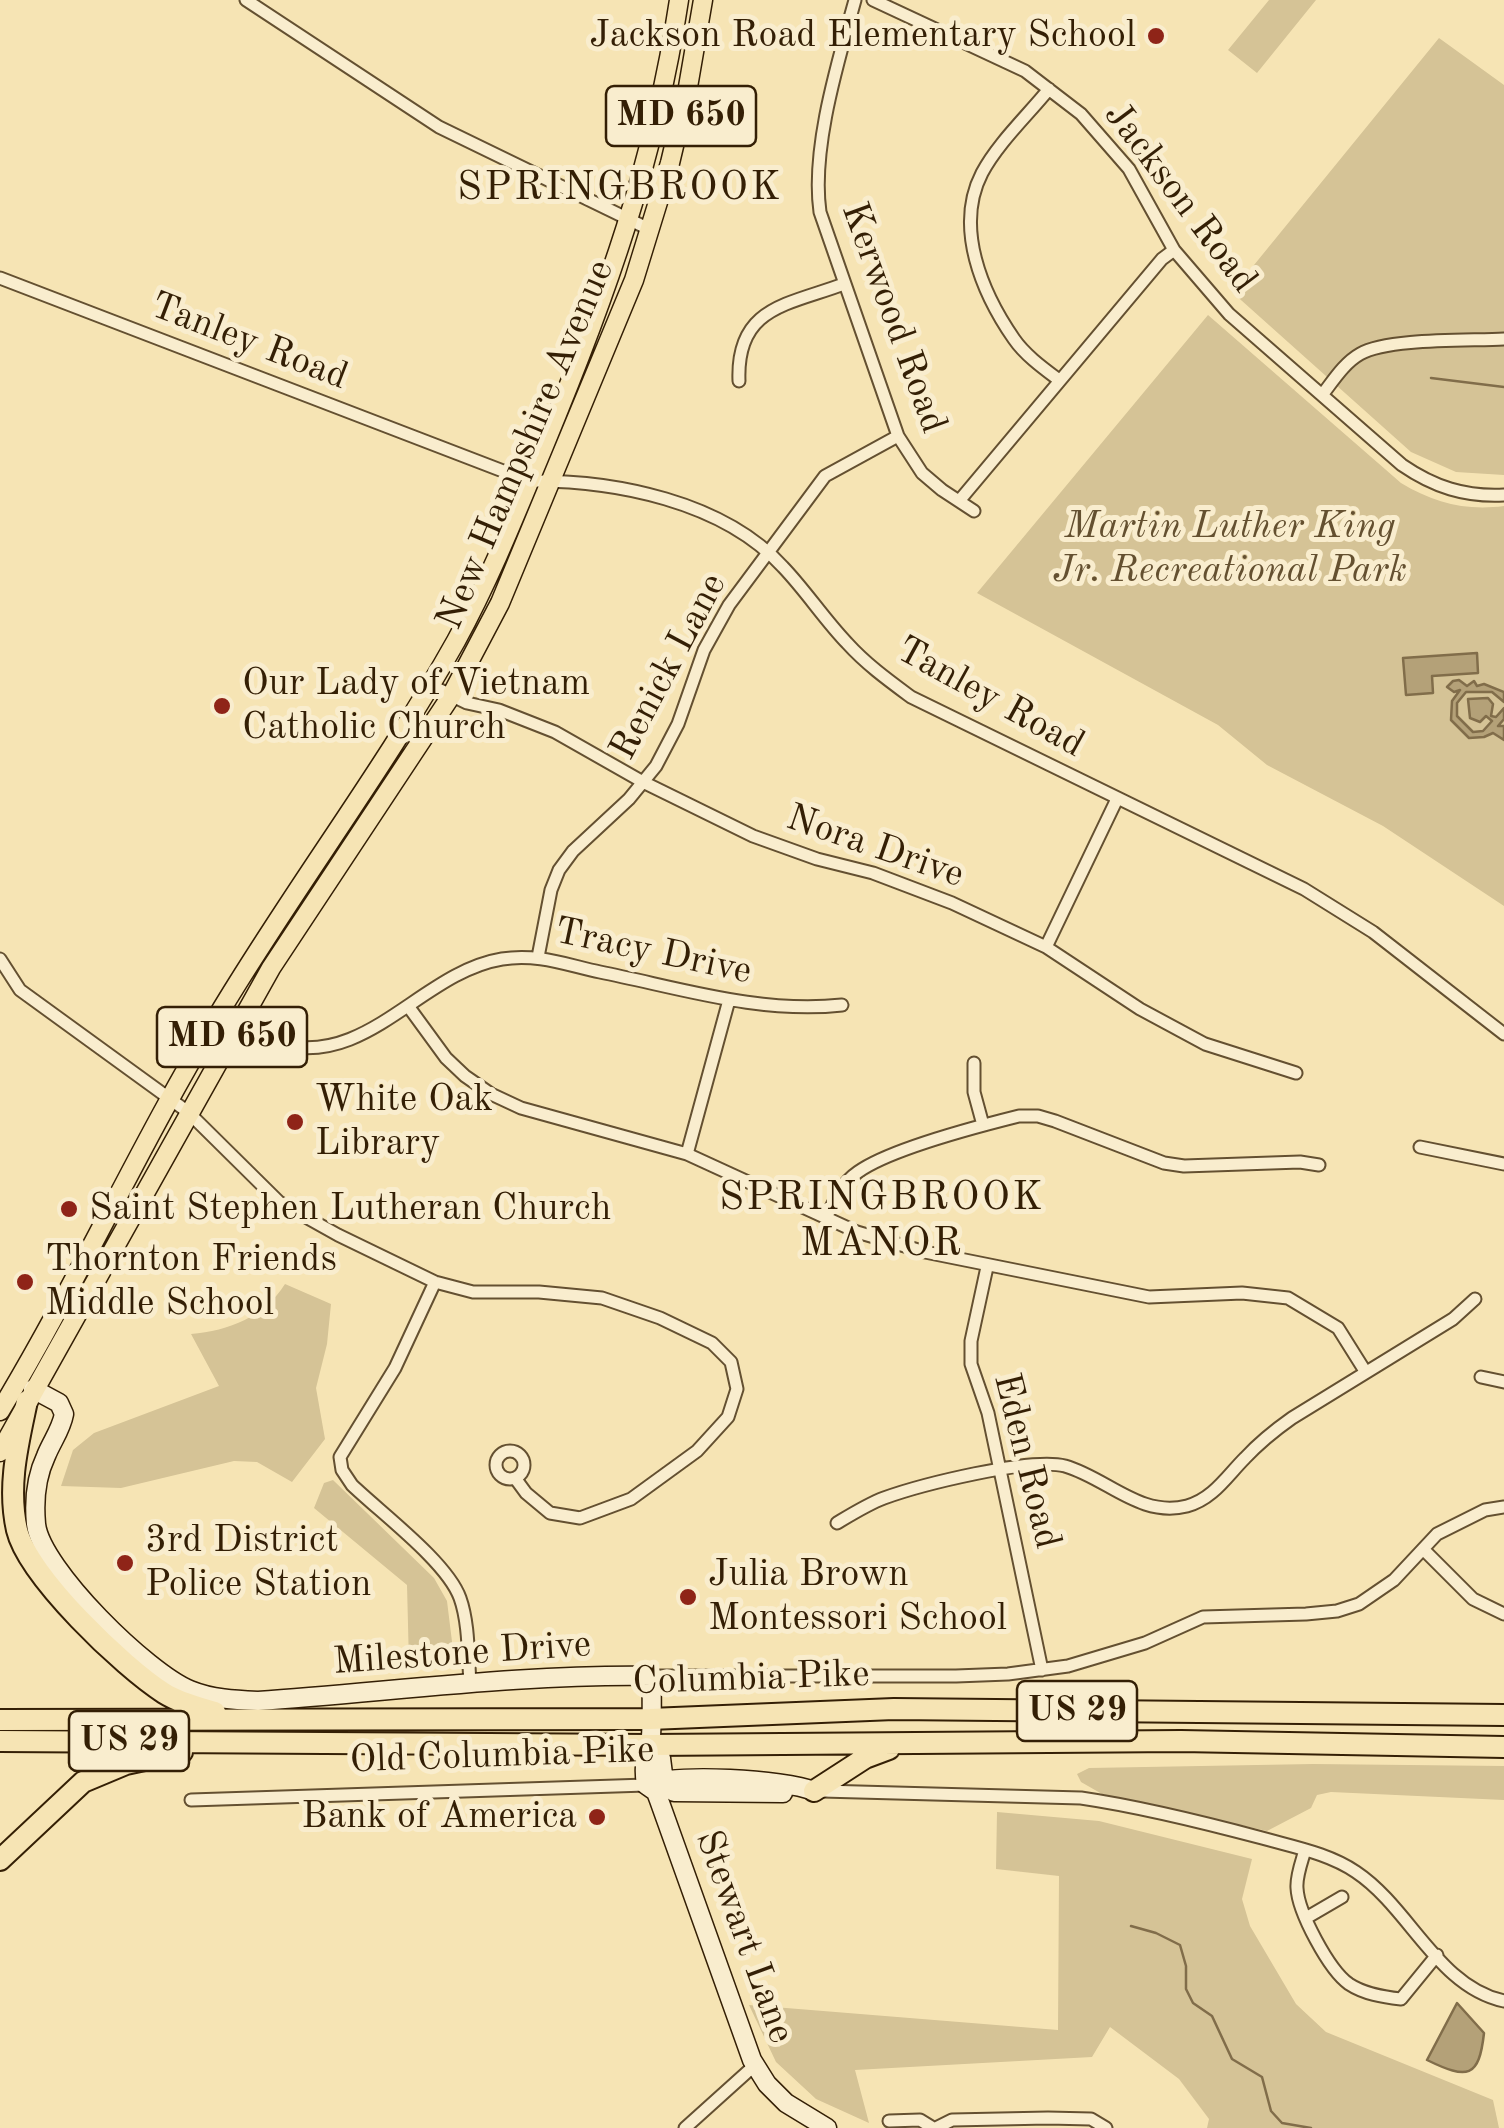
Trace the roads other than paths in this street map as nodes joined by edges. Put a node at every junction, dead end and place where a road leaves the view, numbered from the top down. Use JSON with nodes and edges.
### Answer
{"nodes":[{"id":1,"x":246,"y":0,"type":"edge"},
{"id":2,"x":680,"y":0,"type":"edge"},
{"id":3,"x":703,"y":0,"type":"edge"},
{"id":4,"x":856,"y":0,"type":"edge"},
{"id":5,"x":873,"y":0,"type":"edge"},
{"id":6,"x":1049,"y":89,"type":"junction"},
{"id":7,"x":629,"y":220,"type":"junction"},
{"id":8,"x":650,"y":230,"type":"junction"},
{"id":9,"x":1174,"y":250,"type":"junction"},
{"id":10,"x":0,"y":278,"type":"edge"},
{"id":11,"x":844,"y":284,"type":"junction"},
{"id":12,"x":1504,"y":339,"type":"edge"},
{"id":13,"x":739,"y":380,"type":"dead end"},
{"id":14,"x":1058,"y":380,"type":"junction"},
{"id":15,"x":1322,"y":395,"type":"junction"},
{"id":16,"x":898,"y":436,"type":"junction"},
{"id":17,"x":529,"y":480,"type":"junction"},
{"id":18,"x":553,"y":480,"type":"junction"},
{"id":19,"x":1504,"y":495,"type":"edge"},
{"id":20,"x":960,"y":501,"type":"junction"},
{"id":21,"x":974,"y":511,"type":"dead end"},
{"id":22,"x":768,"y":554,"type":"junction"},
{"id":23,"x":430,"y":685,"type":"junction"},
{"id":24,"x":450,"y":696,"type":"junction"},
{"id":25,"x":643,"y":782,"type":"junction"},
{"id":26,"x":1117,"y":799,"type":"junction"},
{"id":27,"x":292,"y":898,"type":"junction"},
{"id":28,"x":310,"y":909,"type":"junction"},
{"id":29,"x":1046,"y":947,"type":"junction"},
{"id":30,"x":538,"y":956,"type":"junction"},
{"id":31,"x":0,"y":959,"type":"edge"},
{"id":32,"x":0,"y":986,"type":"edge"},
{"id":33,"x":20,"y":990,"type":"junction"},
{"id":34,"x":729,"y":1000,"type":"junction"},
{"id":35,"x":842,"y":1005,"type":"dead end"},
{"id":36,"x":408,"y":1006,"type":"junction"},
{"id":37,"x":238,"y":1026,"type":"junction"},
{"id":38,"x":1504,"y":1034,"type":"edge"},
{"id":39,"x":974,"y":1063,"type":"dead end"},
{"id":40,"x":1296,"y":1073,"type":"dead end"},
{"id":41,"x":170,"y":1098,"type":"junction"},
{"id":42,"x":188,"y":1112,"type":"junction"},
{"id":43,"x":983,"y":1125,"type":"junction"},
{"id":44,"x":1420,"y":1147,"type":"dead end"},
{"id":45,"x":686,"y":1154,"type":"junction"},
{"id":46,"x":1504,"y":1164,"type":"edge"},
{"id":47,"x":1320,"y":1165,"type":"dead end"},
{"id":48,"x":827,"y":1216,"type":"junction"},
{"id":49,"x":987,"y":1266,"type":"junction"},
{"id":50,"x":436,"y":1282,"type":"junction"},
{"id":51,"x":1475,"y":1298,"type":"dead end"},
{"id":52,"x":1365,"y":1371,"type":"junction"},
{"id":53,"x":1482,"y":1377,"type":"dead end"},
{"id":54,"x":1504,"y":1382,"type":"edge"},
{"id":55,"x":18,"y":1390,"type":"edge"},
{"id":56,"x":0,"y":1411,"type":"edge"},
{"id":57,"x":0,"y":1432,"type":"edge"},
{"id":58,"x":0,"y":1452,"type":"edge"},
{"id":59,"x":1001,"y":1470,"type":"junction"},
{"id":60,"x":516,"y":1478,"type":"dead end"},
{"id":61,"x":1504,"y":1507,"type":"edge"},
{"id":62,"x":837,"y":1523,"type":"dead end"},
{"id":63,"x":1424,"y":1550,"type":"junction"},
{"id":64,"x":1504,"y":1614,"type":"edge"},
{"id":65,"x":1042,"y":1670,"type":"junction"},
{"id":66,"x":652,"y":1676,"type":"junction"},
{"id":67,"x":470,"y":1683,"type":"junction"},
{"id":68,"x":852,"y":1711,"type":"junction"},
{"id":69,"x":1504,"y":1715,"type":"edge"},
{"id":70,"x":241,"y":1719,"type":"junction"},
{"id":71,"x":650,"y":1719,"type":"junction"},
{"id":72,"x":0,"y":1720,"type":"edge"},
{"id":73,"x":0,"y":1741,"type":"edge"},
{"id":74,"x":257,"y":1742,"type":"junction"},
{"id":75,"x":905,"y":1743,"type":"junction"},
{"id":76,"x":650,"y":1745,"type":"junction"},
{"id":77,"x":850,"y":1745,"type":"junction"},
{"id":78,"x":1504,"y":1747,"type":"edge"},
{"id":79,"x":655,"y":1786,"type":"junction"},
{"id":80,"x":820,"y":1786,"type":"junction"},
{"id":81,"x":191,"y":1800,"type":"dead end"},
{"id":82,"x":1304,"y":1850,"type":"junction"},
{"id":83,"x":0,"y":1860,"type":"edge"},
{"id":84,"x":1342,"y":1897,"type":"dead end"},
{"id":85,"x":1306,"y":1918,"type":"junction"},
{"id":86,"x":1437,"y":1955,"type":"junction"},
{"id":87,"x":1504,"y":2001,"type":"edge"},
{"id":88,"x":756,"y":2065,"type":"junction"},
{"id":89,"x":890,"y":2121,"type":"dead end"},
{"id":90,"x":1044,"y":2123,"type":"edge"},
{"id":91,"x":685,"y":2128,"type":"edge"},
{"id":92,"x":827,"y":2128,"type":"edge"},
{"id":93,"x":934,"y":2128,"type":"edge"},
{"id":94,"x":1106,"y":2128,"type":"edge"}],
"edges":[{"from":1,"to":7,"type":"street"},
{"from":2,"to":7,"type":"main road","name":"New Hampshire Avenue","number":"MD 650"},
{"from":3,"to":8,"type":"main road","name":"New Hampshire Avenue","number":"MD 650"},
{"from":4,"to":11,"type":"street","name":"Kerwood Road"},
{"from":5,"to":6,"type":"street","name":"Jackson Road"},
{"from":6,"to":9,"type":"street","name":"Jackson Road"},
{"from":6,"to":14,"type":"street"},
{"from":7,"to":8,"type":"street"},
{"from":7,"to":17,"type":"main road","name":"New Hampshire Avenue","number":"MD 650"},
{"from":8,"to":18,"type":"main road","name":"New Hampshire Avenue","number":"MD 650"},
{"from":9,"to":14,"type":"street"},
{"from":9,"to":15,"type":"street","name":"Jackson Road"},
{"from":10,"to":17,"type":"street","name":"Tanley Road"},
{"from":11,"to":13,"type":"street"},
{"from":11,"to":16,"type":"street","name":"Kerwood Road"},
{"from":12,"to":15,"type":"street"},
{"from":14,"to":20,"type":"street"},
{"from":15,"to":19,"type":"street","name":"Jackson Road"},
{"from":16,"to":20,"type":"street","name":"Kerwood Road"},
{"from":16,"to":22,"type":"street","name":"Renick Lane"},
{"from":17,"to":18,"type":"street","name":"Tanley Road"},
{"from":17,"to":23,"type":"main road","name":"New Hampshire Avenue","number":"MD 650"},
{"from":18,"to":22,"type":"street","name":"Tanley Road"},
{"from":18,"to":24,"type":"main road","name":"New Hampshire Avenue","number":"MD 650"},
{"from":20,"to":21,"type":"street","name":"Kerwood Road"},
{"from":22,"to":25,"type":"street","name":"Renick Lane"},
{"from":22,"to":26,"type":"street","name":"Tanley Road"},
{"from":23,"to":24,"type":"street","name":"Nora Drive"},
{"from":23,"to":27,"type":"main road","name":"New Hampshire Avenue","number":"MD 650"},
{"from":24,"to":25,"type":"street","name":"Nora Drive"},
{"from":24,"to":28,"type":"main road","name":"New Hampshire Avenue","number":"MD 650"},
{"from":25,"to":29,"type":"street","name":"Nora Drive"},
{"from":25,"to":30,"type":"street","name":"Renick Lane"},
{"from":26,"to":29,"type":"street"},
{"from":26,"to":38,"type":"street","name":"Tanley Road"},
{"from":27,"to":28,"type":"main road"},
{"from":27,"to":41,"type":"main road","name":"New Hampshire Avenue","number":"MD 650"},
{"from":28,"to":37,"type":"main road","name":"New Hampshire Avenue","number":"MD 650"},
{"from":29,"to":40,"type":"street","name":"Nora Drive"},
{"from":30,"to":34,"type":"street","name":"Tracy Drive"},
{"from":30,"to":36,"type":"street","name":"Tracy Drive"},
{"from":31,"to":33,"type":"street"},
{"from":32,"to":33,"type":"street"},
{"from":33,"to":41,"type":"street"},
{"from":34,"to":35,"type":"street","name":"Tracy Drive"},
{"from":34,"to":45,"type":"street"},
{"from":36,"to":37,"type":"street","name":"Tracy Drive"},
{"from":36,"to":45,"type":"street"},
{"from":37,"to":42,"type":"main road","name":"New Hampshire Avenue","number":"MD 650"},
{"from":39,"to":43,"type":"street"},
{"from":41,"to":42,"type":"street"},
{"from":41,"to":55,"type":"main road","name":"New Hampshire Avenue","number":"MD 650"},
{"from":42,"to":50,"type":"street"},
{"from":42,"to":55,"type":"main road","name":"New Hampshire Avenue","number":"MD 650"},
{"from":43,"to":47,"type":"street"},
{"from":43,"to":48,"type":"street"},
{"from":44,"to":46,"type":"street"},
{"from":45,"to":48,"type":"street"},
{"from":48,"to":49,"type":"street"},
{"from":49,"to":52,"type":"street"},
{"from":49,"to":59,"type":"street","name":"Eden Road"},
{"from":50,"to":60,"type":"street"},
{"from":50,"to":67,"type":"street"},
{"from":51,"to":52,"type":"street"},
{"from":52,"to":59,"type":"street"},
{"from":53,"to":54,"type":"street"},
{"from":55,"to":56,"type":"main road","name":"New Hampshire Avenue","number":"MD 650"},
{"from":55,"to":57,"type":"main road"},
{"from":55,"to":58,"type":"main road","name":"New Hampshire Avenue","number":"MD 650"},
{"from":55,"to":67,"type":"street","name":"Milestone Drive"},
{"from":55,"to":70,"type":"highway"},
{"from":59,"to":62,"type":"street"},
{"from":59,"to":65,"type":"street","name":"Eden Road"},
{"from":61,"to":63,"type":"street","name":"Milestone Drive"},
{"from":63,"to":64,"type":"street"},
{"from":63,"to":65,"type":"street","name":"Milestone Drive"},
{"from":65,"to":66,"type":"street","name":"Milestone Drive"},
{"from":66,"to":67,"type":"street","name":"Milestone Drive"},
{"from":66,"to":71,"type":"street","name":"Stewart Lane"},
{"from":68,"to":69,"type":"highway","name":"Columbia Pike","number":"US 29"},
{"from":68,"to":71,"type":"highway","name":"Columbia Pike","number":"US 29"},
{"from":68,"to":77,"type":"highway"},
{"from":70,"to":71,"type":"highway","name":"Columbia Pike","number":"US 29"},
{"from":70,"to":72,"type":"highway","name":"Columbia Pike","number":"US 29"},
{"from":71,"to":76,"type":"street","name":"Stewart Lane"},
{"from":73,"to":74,"type":"highway","name":"Columbia Pike","number":"US 29"},
{"from":74,"to":76,"type":"highway","name":"Columbia Pike","number":"US 29"},
{"from":74,"to":83,"type":"highway"},
{"from":75,"to":77,"type":"highway","name":"Columbia Pike","number":"US 29"},
{"from":75,"to":78,"type":"highway","name":"Columbia Pike","number":"US 29"},
{"from":75,"to":80,"type":"highway"},
{"from":76,"to":77,"type":"highway","name":"Columbia Pike","number":"US 29"},
{"from":76,"to":79,"type":"street","name":"Stewart Lane"},
{"from":77,"to":80,"type":"highway"},
{"from":79,"to":80,"type":"street","name":"Old Columbia Pike"},
{"from":79,"to":81,"type":"street","name":"Old Columbia Pike"},
{"from":79,"to":88,"type":"street","name":"Stewart Lane"},
{"from":80,"to":82,"type":"street","name":"Old Columbia Pike"},
{"from":82,"to":85,"type":"street"},
{"from":82,"to":86,"type":"street","name":"Old Columbia Pike"},
{"from":84,"to":85,"type":"street"},
{"from":85,"to":86,"type":"street"},
{"from":86,"to":87,"type":"street","name":"Old Columbia Pike"},
{"from":88,"to":91,"type":"street"},
{"from":88,"to":92,"type":"street","name":"Stewart Lane"},
{"from":89,"to":93,"type":"street"},
{"from":90,"to":93,"type":"street"},
{"from":90,"to":94,"type":"street"}]}
